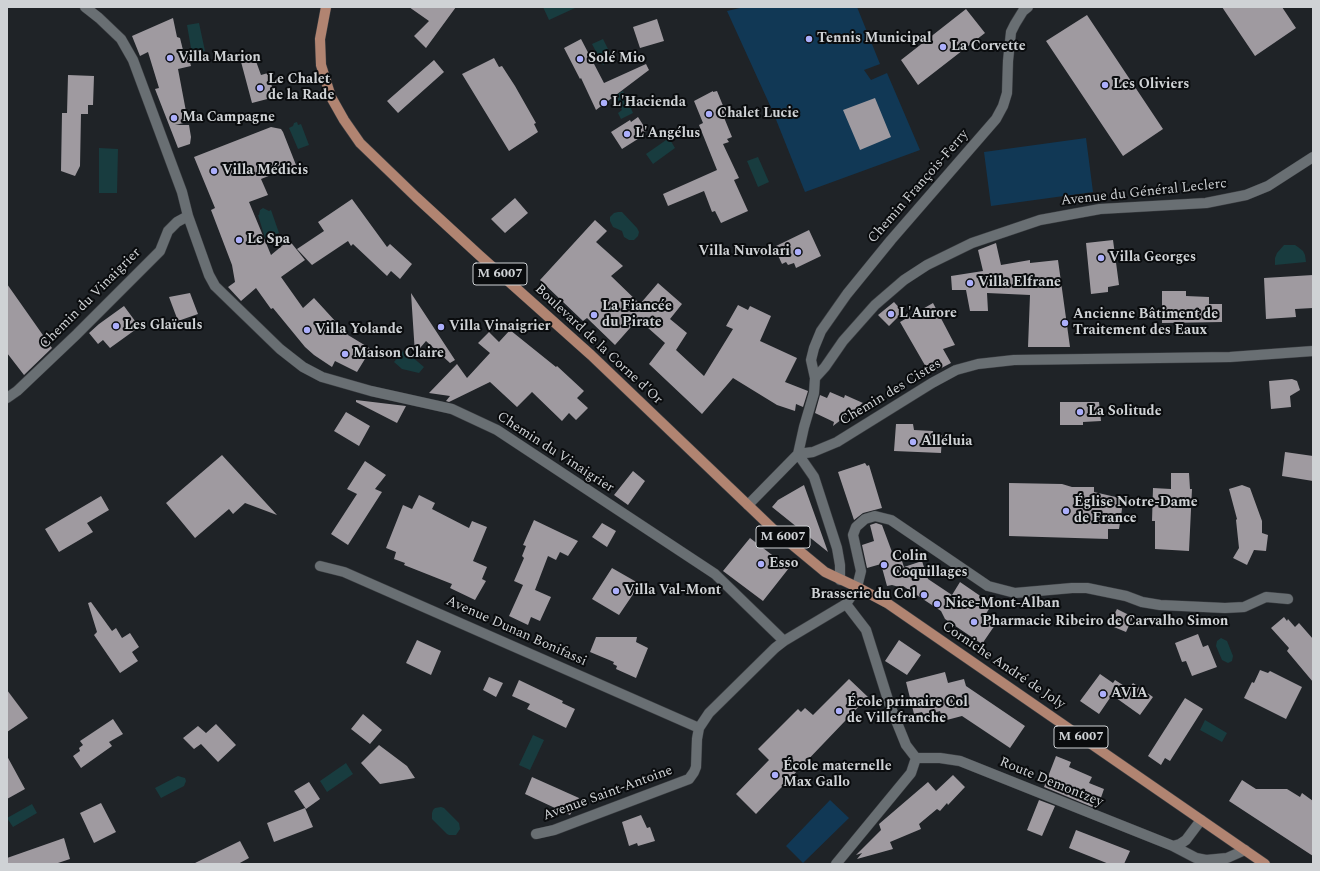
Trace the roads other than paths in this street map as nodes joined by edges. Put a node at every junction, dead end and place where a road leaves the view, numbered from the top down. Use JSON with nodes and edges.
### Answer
{"nodes":[{"id":1,"x":84,"y":7,"type":"edge"},
{"id":2,"x":326,"y":7,"type":"edge"},
{"id":3,"x":1025,"y":8,"type":"edge"},
{"id":4,"x":1313,"y":157,"type":"edge"},
{"id":5,"x":188,"y":216,"type":"junction"},
{"id":6,"x":1313,"y":351,"type":"edge"},
{"id":7,"x":815,"y":378,"type":"junction"},
{"id":8,"x":7,"y":398,"type":"edge"},
{"id":9,"x":798,"y":454,"type":"junction"},
{"id":10,"x":748,"y":505,"type":"junction"},
{"id":11,"x":320,"y":566,"type":"dead end"},
{"id":12,"x":840,"y":580,"type":"junction"},
{"id":13,"x":857,"y":587,"type":"junction"},
{"id":14,"x":1288,"y":599,"type":"dead end"},
{"id":15,"x":846,"y":604,"type":"junction"},
{"id":16,"x":784,"y":641,"type":"junction"},
{"id":17,"x":699,"y":728,"type":"junction"},
{"id":18,"x":916,"y":758,"type":"junction"},
{"id":19,"x":1201,"y":820,"type":"junction"},
{"id":20,"x":536,"y":834,"type":"dead end"},
{"id":21,"x":1173,"y":846,"type":"junction"},
{"id":22,"x":1245,"y":850,"type":"junction"},
{"id":23,"x":836,"y":864,"type":"edge"},
{"id":24,"x":1265,"y":864,"type":"edge"}],
"edges":[{"from":1,"to":5,"type":"street","name":"Chemin du Vinaigrier"},
{"from":2,"to":10,"type":"main road","name":"Boulevard de la Corne d'Or","number":"M 6007"},
{"from":3,"to":7,"type":"street","name":"Chemin François-Ferry"},
{"from":4,"to":7,"type":"street","name":"Avenue du Général Leclerc"},
{"from":5,"to":8,"type":"street","name":"Chemin du Vinaigrier"},
{"from":5,"to":16,"type":"street","name":"Chemin du Vinaigrier"},
{"from":6,"to":9,"type":"street","name":"Chemin des Cistes"},
{"from":7,"to":9,"type":"street"},
{"from":9,"to":10,"type":"street"},
{"from":9,"to":12,"type":"street"},
{"from":10,"to":12,"type":"main road","name":"Boulevard de la Corne d'Or","number":"M 6007"},
{"from":11,"to":17,"type":"street","name":"Avenue Dunan Bonifassi"},
{"from":12,"to":13,"type":"main road","name":"Corniche André de Joly","number":"M 6007"},
{"from":13,"to":14,"type":"street"},
{"from":13,"to":15,"type":"street"},
{"from":13,"to":19,"type":"main road","name":"Corniche André de Joly","number":"M 6007"},
{"from":15,"to":16,"type":"street"},
{"from":15,"to":18,"type":"street"},
{"from":16,"to":17,"type":"street"},
{"from":17,"to":20,"type":"street","name":"Avenue Saint-Antoine"},
{"from":18,"to":21,"type":"street","name":"Route Demontzey"},
{"from":18,"to":23,"type":"street"},
{"from":19,"to":21,"type":"street"},
{"from":19,"to":22,"type":"main road","name":"Corniche André de Joly","number":"M 6007"},
{"from":21,"to":22,"type":"street","name":"Route Demontzey"},
{"from":22,"to":24,"type":"main road","name":"Corniche André de Joly","number":"M 6007"}]}
